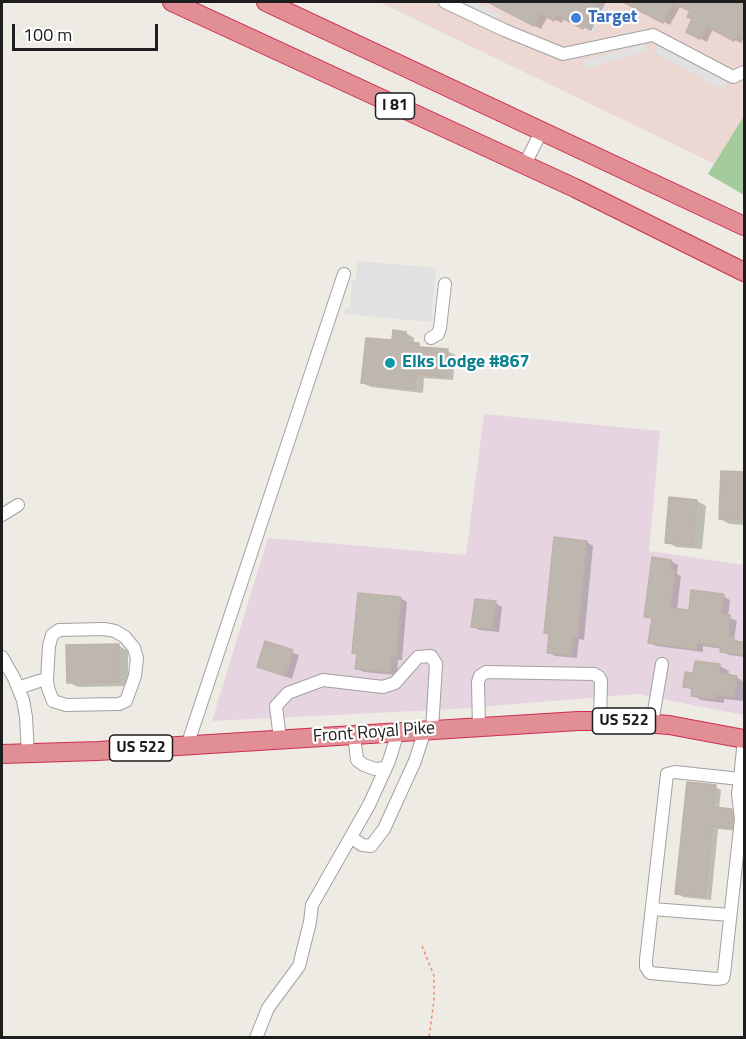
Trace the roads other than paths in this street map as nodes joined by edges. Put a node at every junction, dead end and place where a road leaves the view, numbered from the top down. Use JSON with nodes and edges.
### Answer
{"nodes":[{"id":1,"x":172,"y":2,"type":"edge"},
{"id":2,"x":266,"y":2,"type":"edge"},
{"id":3,"x":445,"y":2,"type":"edge"},
{"id":4,"x":744,"y":72,"type":"edge"},
{"id":5,"x":542,"y":130,"type":"junction"},
{"id":6,"x":524,"y":166,"type":"junction"},
{"id":7,"x":744,"y":226,"type":"edge"},
{"id":8,"x":744,"y":272,"type":"edge"},
{"id":9,"x":344,"y":274,"type":"dead end"},
{"id":10,"x":445,"y":284,"type":"dead end"},
{"id":11,"x":431,"y":338,"type":"dead end"},
{"id":12,"x":18,"y":505,"type":"dead end"},
{"id":13,"x":2,"y":515,"type":"edge"},
{"id":14,"x":2,"y":657,"type":"edge"},
{"id":15,"x":662,"y":664,"type":"dead end"},
{"id":16,"x":47,"y":680,"type":"junction"},
{"id":17,"x":18,"y":688,"type":"junction"},
{"id":18,"x":600,"y":721,"type":"junction"},
{"id":19,"x":652,"y":723,"type":"junction"},
{"id":20,"x":479,"y":727,"type":"junction"},
{"id":21,"x":428,"y":730,"type":"junction"},
{"id":22,"x":398,"y":732,"type":"junction"},
{"id":23,"x":354,"y":735,"type":"junction"},
{"id":24,"x":744,"y":739,"type":"edge"},
{"id":25,"x":280,"y":740,"type":"junction"},
{"id":26,"x":187,"y":746,"type":"junction"},
{"id":27,"x":2,"y":754,"type":"edge"},
{"id":28,"x":28,"y":754,"type":"junction"},
{"id":29,"x":385,"y":768,"type":"junction"},
{"id":30,"x":740,"y":779,"type":"junction"},
{"id":31,"x":351,"y":837,"type":"junction"},
{"id":32,"x":652,"y":909,"type":"junction"},
{"id":33,"x":730,"y":915,"type":"junction"},
{"id":34,"x":256,"y":1038,"type":"edge"}],
"edges":[{"from":1,"to":6,"type":"highway","number":"I 81"},
{"from":2,"to":5,"type":"highway","number":"I 81"},
{"from":3,"to":4,"type":"street"},
{"from":5,"to":6,"type":"street"},
{"from":5,"to":7,"type":"highway","number":"I 81"},
{"from":6,"to":8,"type":"highway","number":"I 81"},
{"from":9,"to":26,"type":"street"},
{"from":10,"to":11,"type":"street"},
{"from":12,"to":13,"type":"street"},
{"from":14,"to":17,"type":"street"},
{"from":15,"to":19,"type":"street"},
{"from":16,"to":16,"type":"street"},
{"from":16,"to":17,"type":"street"},
{"from":17,"to":28,"type":"street"},
{"from":18,"to":19,"type":"highway","name":"Front Royal Pike","number":"US 522"},
{"from":18,"to":20,"type":"highway","name":"Front Royal Pike","number":"US 522"},
{"from":18,"to":20,"type":"street"},
{"from":19,"to":24,"type":"highway","name":"Front Royal Pike","number":"US 522"},
{"from":20,"to":21,"type":"highway","name":"Front Royal Pike","number":"US 522"},
{"from":21,"to":22,"type":"highway","name":"Front Royal Pike","number":"US 522"},
{"from":21,"to":25,"type":"street"},
{"from":21,"to":31,"type":"street"},
{"from":22,"to":23,"type":"highway","name":"Front Royal Pike","number":"US 522"},
{"from":22,"to":29,"type":"street"},
{"from":23,"to":25,"type":"highway","name":"Front Royal Pike","number":"US 522"},
{"from":23,"to":29,"type":"street"},
{"from":24,"to":30,"type":"street"},
{"from":25,"to":26,"type":"highway","name":"Front Royal Pike","number":"US 522"},
{"from":26,"to":28,"type":"highway","name":"Front Royal Pike","number":"US 522"},
{"from":27,"to":28,"type":"highway","name":"Front Royal Pike","number":"US 522"},
{"from":29,"to":31,"type":"street"},
{"from":30,"to":32,"type":"street"},
{"from":30,"to":33,"type":"street"},
{"from":31,"to":34,"type":"street"},
{"from":32,"to":33,"type":"street"},
{"from":32,"to":33,"type":"street"}]}
